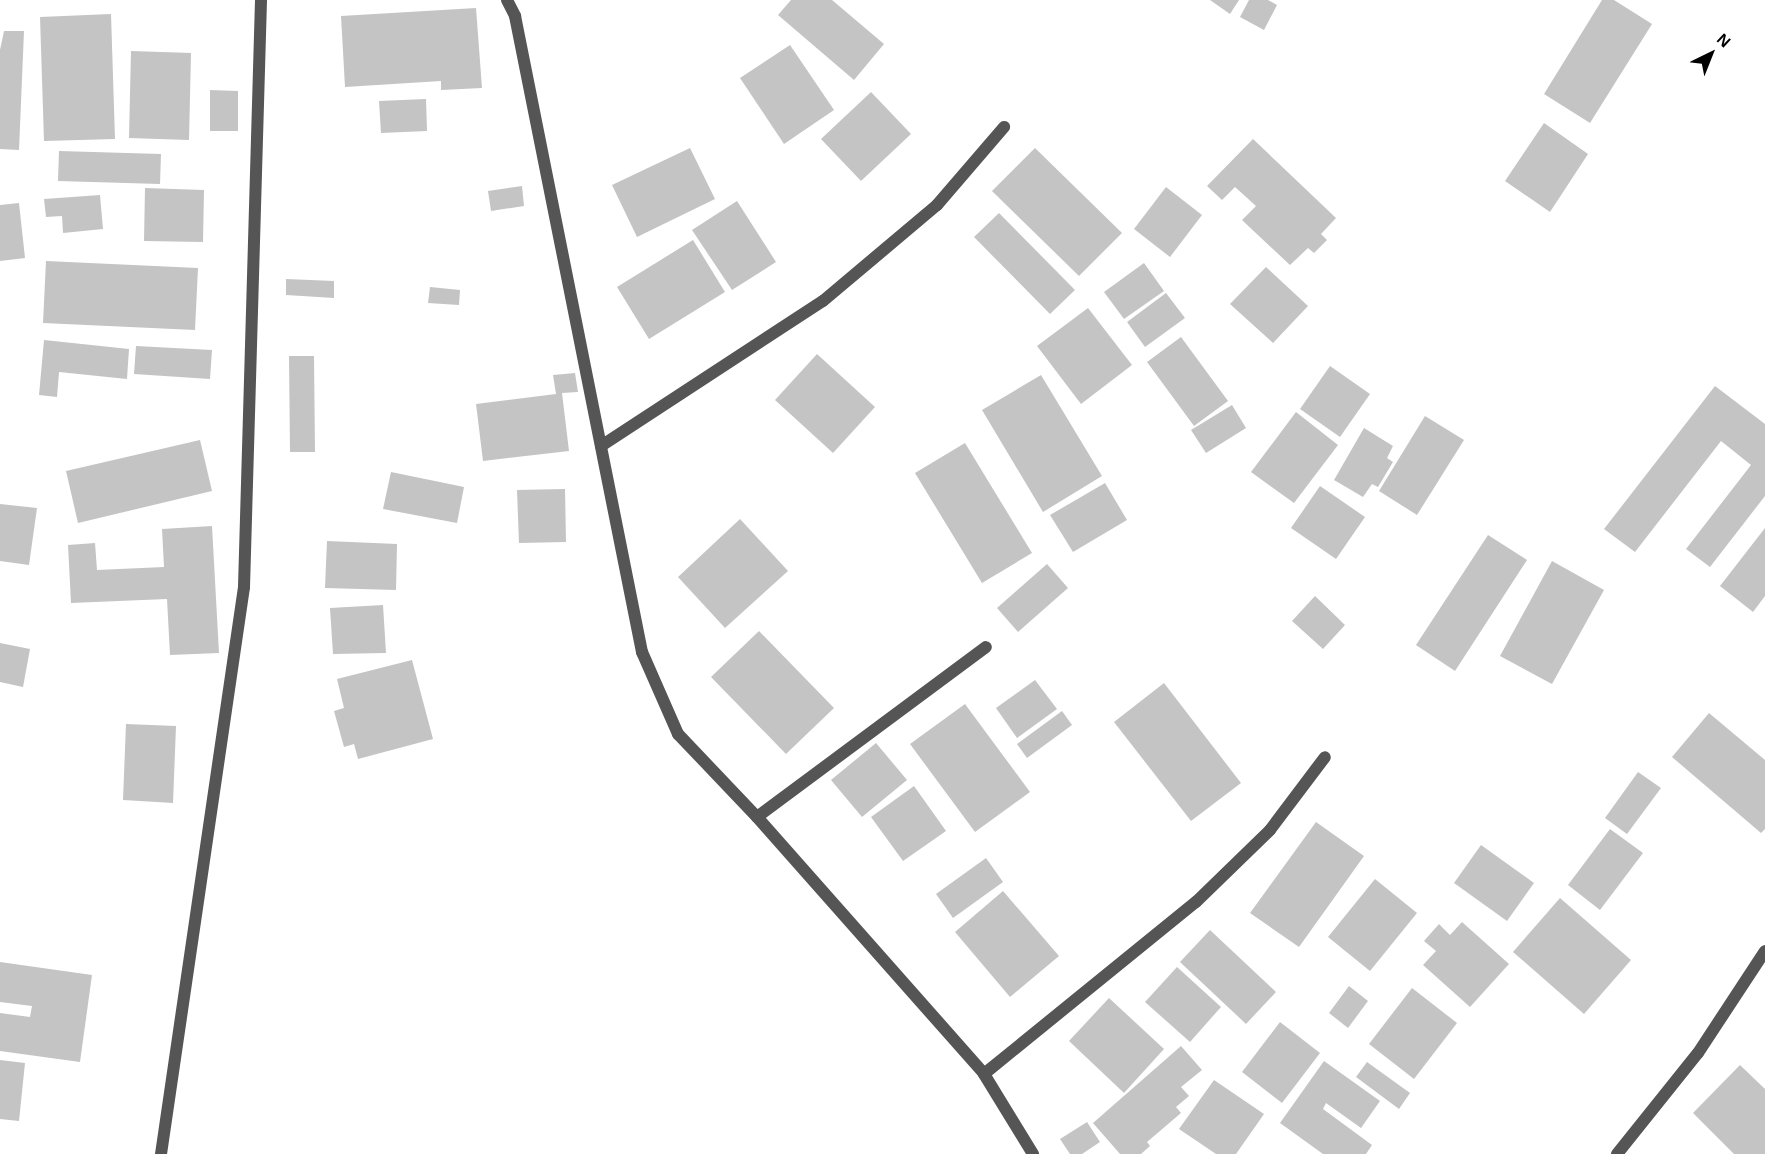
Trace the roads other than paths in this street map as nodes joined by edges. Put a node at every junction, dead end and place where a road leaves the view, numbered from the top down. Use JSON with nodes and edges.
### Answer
{"nodes":[{"id":1,"x":261,"y":0,"type":"edge"},
{"id":2,"x":507,"y":0,"type":"edge"},
{"id":3,"x":1004,"y":127,"type":"dead end"},
{"id":4,"x":601,"y":446,"type":"junction"},
{"id":5,"x":986,"y":647,"type":"dead end"},
{"id":6,"x":1325,"y":757,"type":"dead end"},
{"id":7,"x":757,"y":817,"type":"junction"},
{"id":8,"x":1765,"y":951,"type":"edge"},
{"id":9,"x":984,"y":1074,"type":"junction"},
{"id":10,"x":161,"y":1154,"type":"edge"},
{"id":11,"x":1033,"y":1154,"type":"edge"},
{"id":12,"x":1617,"y":1154,"type":"edge"}],
"edges":[{"from":1,"to":10,"type":"street"},
{"from":2,"to":4,"type":"street"},
{"from":3,"to":4,"type":"street"},
{"from":4,"to":7,"type":"street"},
{"from":5,"to":7,"type":"street"},
{"from":6,"to":9,"type":"street"},
{"from":7,"to":9,"type":"street"},
{"from":8,"to":12,"type":"street"},
{"from":9,"to":11,"type":"street"}]}
